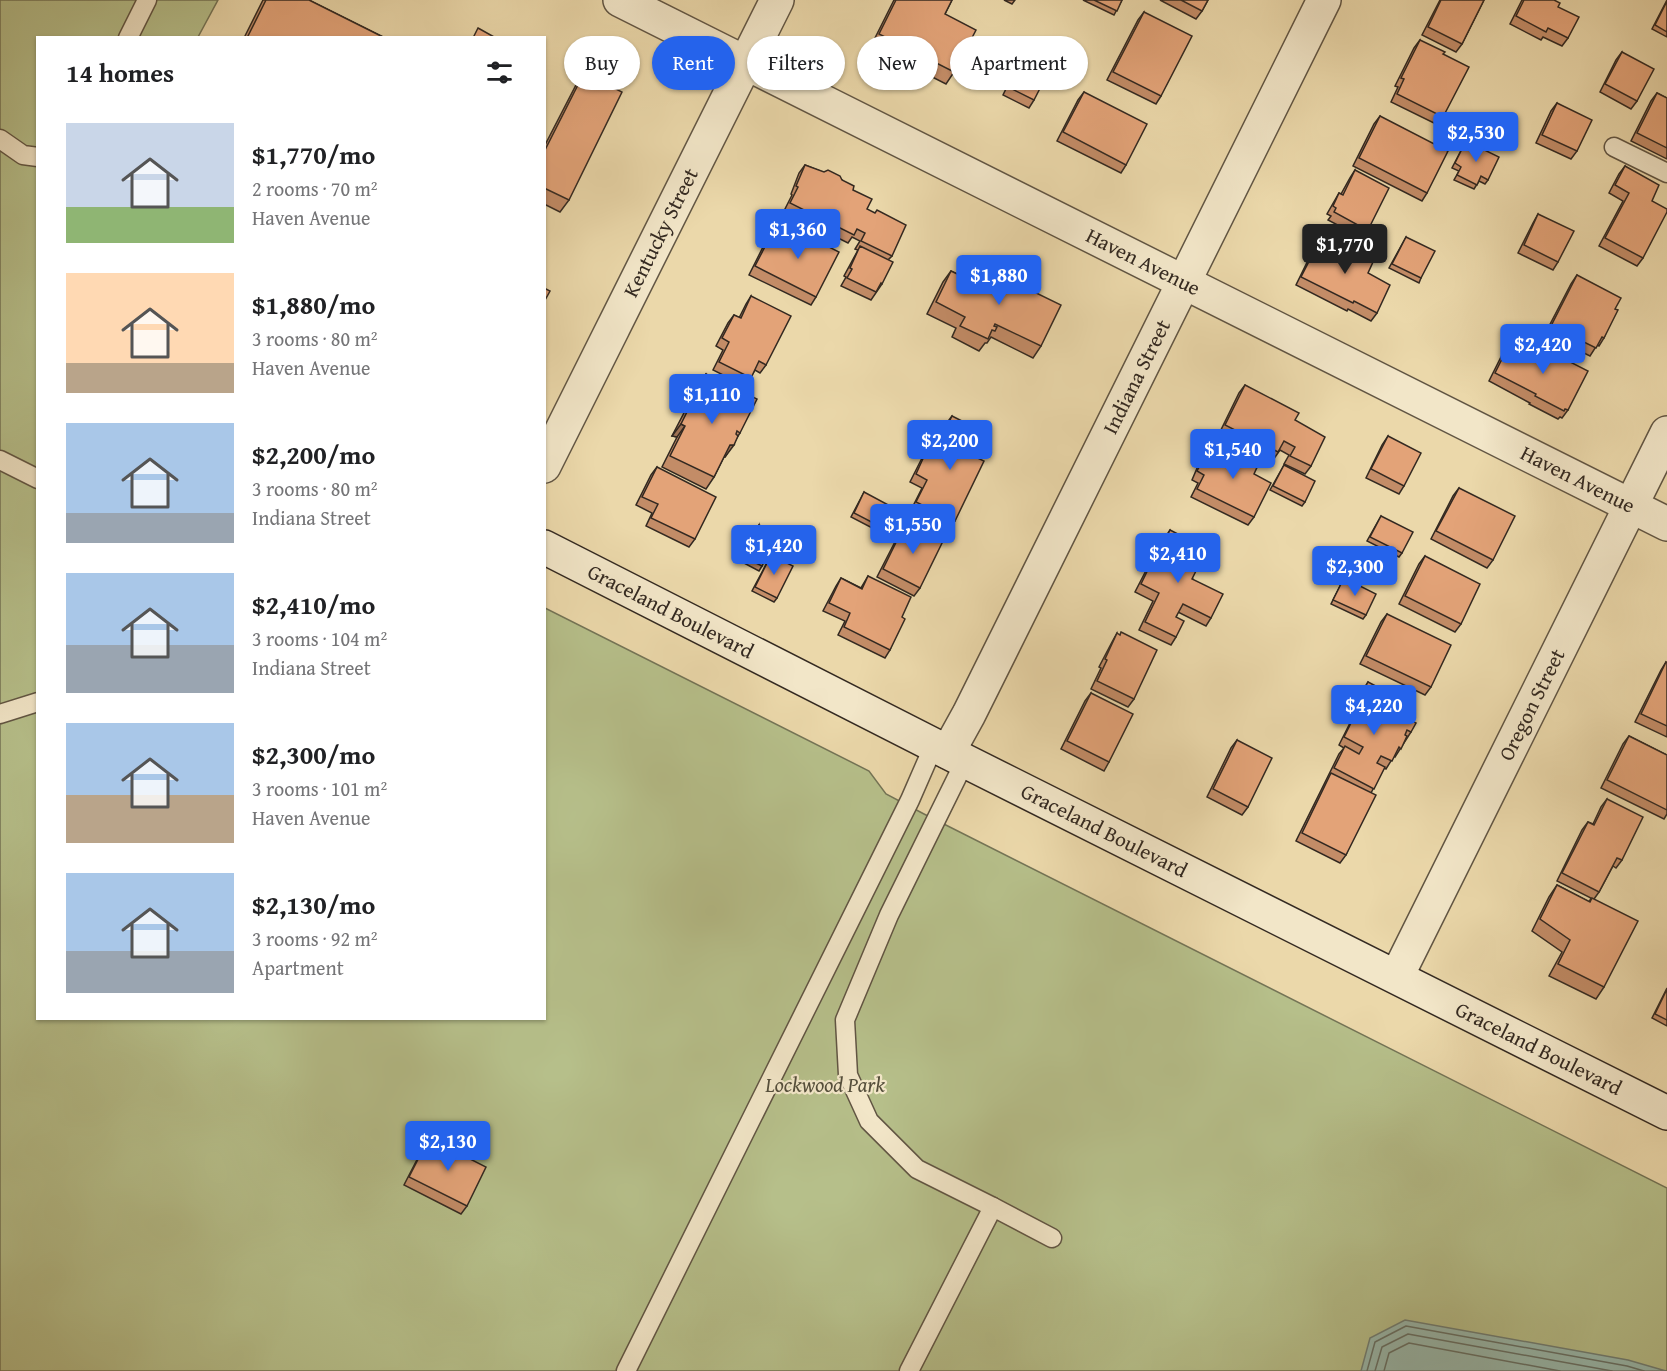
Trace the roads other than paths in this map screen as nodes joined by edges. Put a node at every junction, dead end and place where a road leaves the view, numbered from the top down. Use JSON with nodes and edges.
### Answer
{"nodes":[{"id":1,"x":147,"y":0,"type":"edge"},
{"id":2,"x":620,"y":0,"type":"edge"},
{"id":3,"x":777,"y":0,"type":"edge"},
{"id":4,"x":1324,"y":0,"type":"edge"},
{"id":5,"x":129,"y":36,"type":"edge"},
{"id":6,"x":746,"y":63,"type":"junction"},
{"id":7,"x":0,"y":139,"type":"edge"},
{"id":8,"x":1614,"y":147,"type":"dead end"},
{"id":9,"x":36,"y":157,"type":"edge"},
{"id":10,"x":1667,"y":174,"type":"edge"},
{"id":11,"x":1184,"y":282,"type":"junction"},
{"id":12,"x":1667,"y":433,"type":"edge"},
{"id":13,"x":0,"y":460,"type":"edge"},
{"id":14,"x":546,"y":462,"type":"edge"},
{"id":15,"x":36,"y":478,"type":"edge"},
{"id":16,"x":1630,"y":506,"type":"junction"},
{"id":17,"x":1667,"y":525,"type":"edge"},
{"id":18,"x":546,"y":549,"type":"edge"},
{"id":19,"x":36,"y":703,"type":"edge"},
{"id":20,"x":0,"y":714,"type":"edge"},
{"id":21,"x":949,"y":753,"type":"junction"},
{"id":22,"x":1397,"y":976,"type":"junction"},
{"id":23,"x":1667,"y":1113,"type":"edge"},
{"id":24,"x":993,"y":1207,"type":"junction"},
{"id":25,"x":1052,"y":1238,"type":"dead end"},
{"id":26,"x":626,"y":1371,"type":"edge"},
{"id":27,"x":909,"y":1371,"type":"edge"}],
"edges":[{"from":1,"to":5,"type":"lane"},
{"from":2,"to":6,"type":"street","name":"Haven Avenue"},
{"from":3,"to":6,"type":"street","name":"Kentucky Street"},
{"from":4,"to":11,"type":"street","name":"Indiana Street"},
{"from":6,"to":11,"type":"street","name":"Haven Avenue"},
{"from":6,"to":14,"type":"street","name":"Kentucky Street"},
{"from":7,"to":9,"type":"lane"},
{"from":8,"to":10,"type":"lane"},
{"from":11,"to":16,"type":"street","name":"Haven Avenue"},
{"from":11,"to":21,"type":"street","name":"Indiana Street"},
{"from":12,"to":16,"type":"street","name":"Oregon Street"},
{"from":13,"to":15,"type":"lane"},
{"from":16,"to":17,"type":"street","name":"Haven Avenue"},
{"from":16,"to":22,"type":"street","name":"Oregon Street"},
{"from":18,"to":21,"type":"street","name":"Graceland Boulevard"},
{"from":19,"to":20,"type":"lane"},
{"from":21,"to":22,"type":"street","name":"Graceland Boulevard"},
{"from":21,"to":24,"type":"lane"},
{"from":21,"to":26,"type":"lane"},
{"from":22,"to":23,"type":"street","name":"Graceland Boulevard"},
{"from":24,"to":25,"type":"lane"},
{"from":24,"to":27,"type":"lane"}]}
